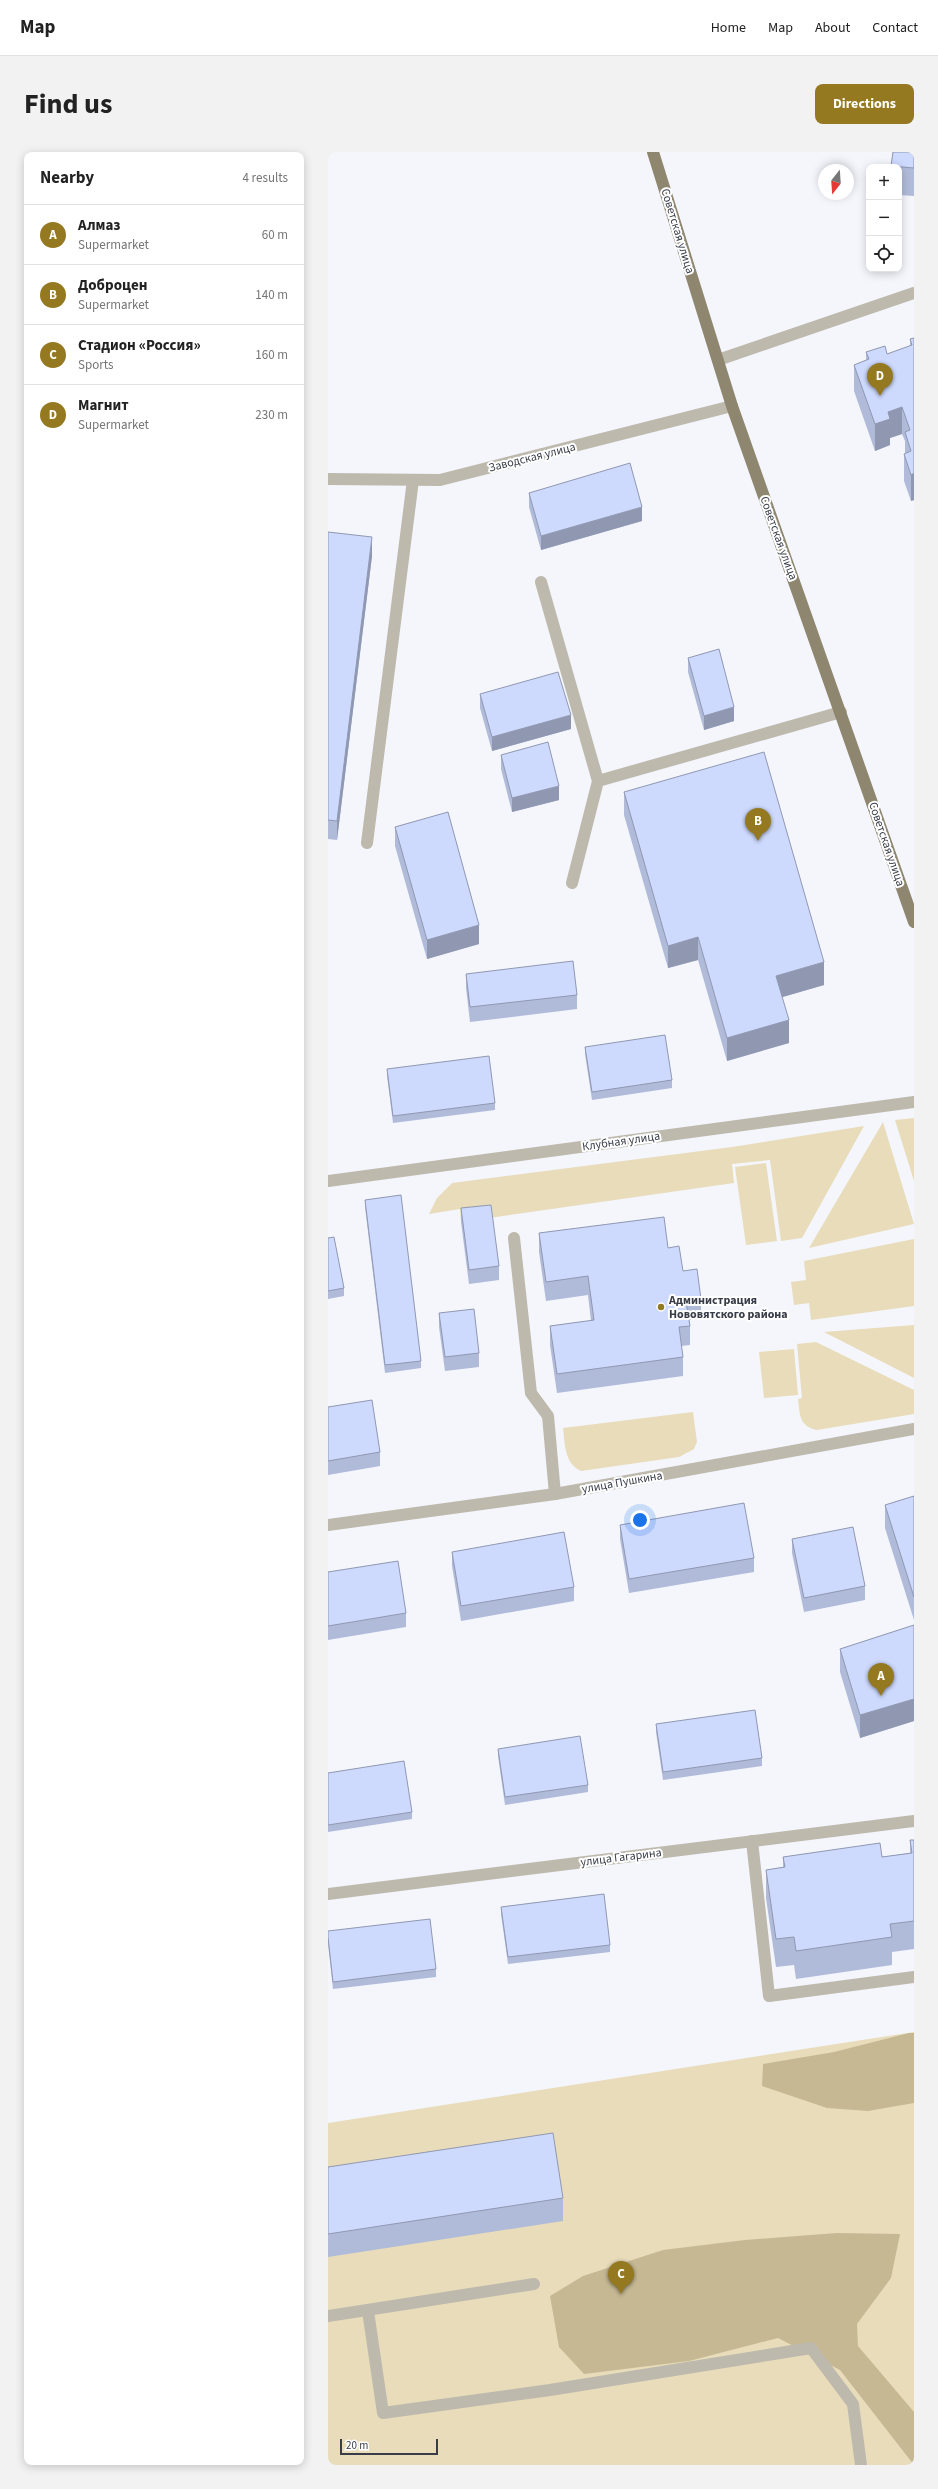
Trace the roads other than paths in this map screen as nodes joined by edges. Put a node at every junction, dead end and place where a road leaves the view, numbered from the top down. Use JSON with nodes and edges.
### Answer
{"nodes":[{"id":1,"x":653,"y":152,"type":"edge"},
{"id":2,"x":914,"y":293,"type":"edge"},
{"id":3,"x":718,"y":360,"type":"junction"},
{"id":4,"x":732,"y":406,"type":"junction"},
{"id":5,"x":328,"y":479,"type":"edge"},
{"id":6,"x":413,"y":480,"type":"junction"},
{"id":7,"x":541,"y":582,"type":"dead end"},
{"id":8,"x":841,"y":712,"type":"junction"},
{"id":9,"x":598,"y":781,"type":"junction"},
{"id":10,"x":367,"y":843,"type":"dead end"},
{"id":11,"x":572,"y":883,"type":"dead end"},
{"id":12,"x":914,"y":922,"type":"edge"},
{"id":13,"x":914,"y":1102,"type":"edge"},
{"id":14,"x":328,"y":1181,"type":"edge"},
{"id":15,"x":514,"y":1238,"type":"dead end"},
{"id":16,"x":914,"y":1429,"type":"edge"},
{"id":17,"x":555,"y":1494,"type":"junction"},
{"id":18,"x":328,"y":1525,"type":"edge"},
{"id":19,"x":914,"y":1821,"type":"edge"},
{"id":20,"x":752,"y":1841,"type":"junction"},
{"id":21,"x":328,"y":1894,"type":"edge"},
{"id":22,"x":914,"y":1977,"type":"edge"},
{"id":23,"x":534,"y":2284,"type":"dead end"},
{"id":24,"x":368,"y":2311,"type":"junction"},
{"id":25,"x":328,"y":2316,"type":"edge"},
{"id":26,"x":862,"y":2465,"type":"edge"}],
"edges":[{"from":1,"to":3,"type":"main road","name":"Советская улица"},
{"from":2,"to":3,"type":"street"},
{"from":3,"to":4,"type":"main road","name":"Советская улица"},
{"from":4,"to":6,"type":"street","name":"Заводская улица"},
{"from":4,"to":8,"type":"main road","name":"Советская улица"},
{"from":5,"to":6,"type":"street","name":"Заводская улица"},
{"from":6,"to":10,"type":"street"},
{"from":7,"to":9,"type":"street"},
{"from":8,"to":9,"type":"street"},
{"from":8,"to":12,"type":"main road","name":"Советская улица"},
{"from":9,"to":11,"type":"street"},
{"from":13,"to":14,"type":"street","name":"Клубная улица"},
{"from":15,"to":17,"type":"street"},
{"from":16,"to":17,"type":"street","name":"улица Пушкина"},
{"from":17,"to":18,"type":"street","name":"улица Пушкина"},
{"from":19,"to":20,"type":"street","name":"улица Гагарина"},
{"from":20,"to":21,"type":"street","name":"улица Гагарина"},
{"from":20,"to":22,"type":"street"},
{"from":23,"to":24,"type":"street"},
{"from":24,"to":25,"type":"street"},
{"from":24,"to":26,"type":"street"}]}
